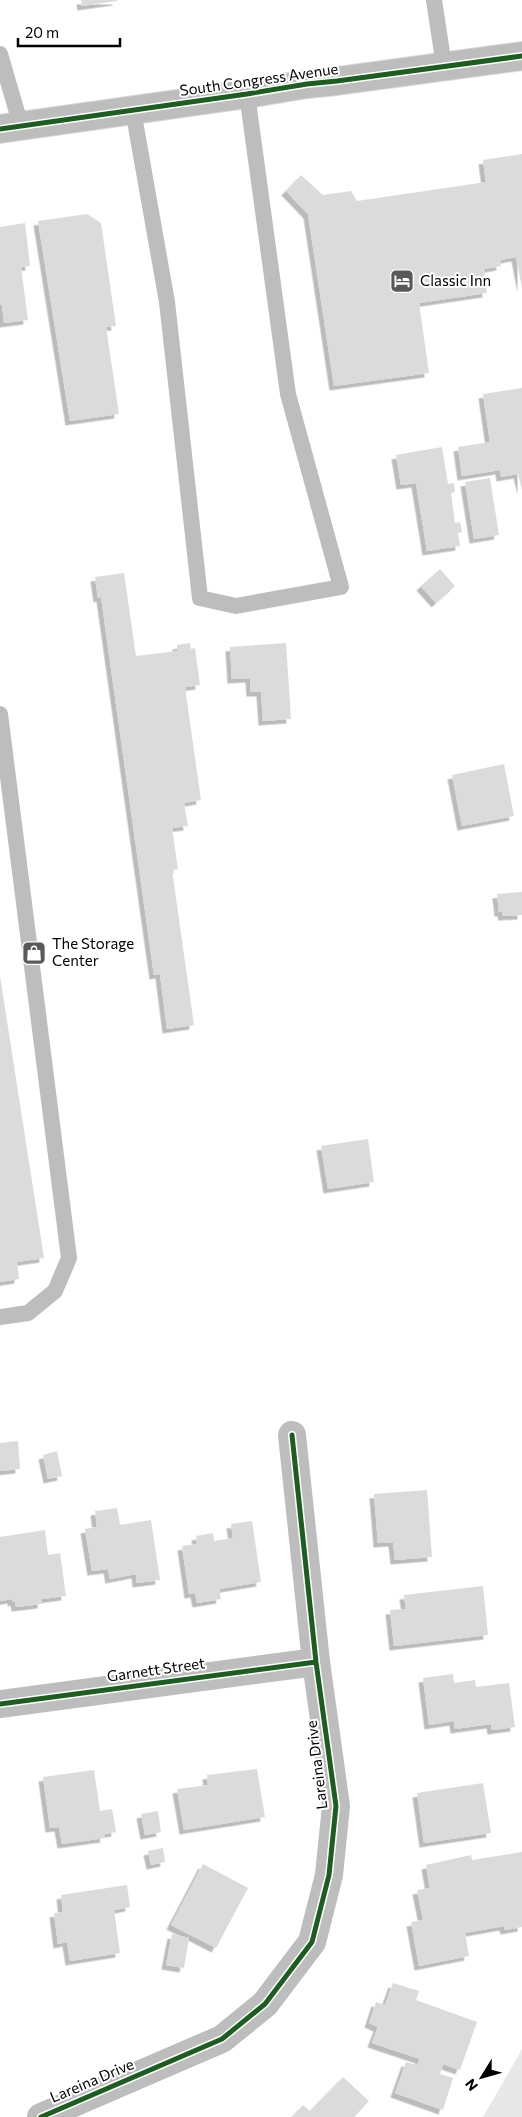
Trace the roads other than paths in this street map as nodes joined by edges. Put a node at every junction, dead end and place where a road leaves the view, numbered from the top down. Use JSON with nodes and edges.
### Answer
{"nodes":[{"id":1,"x":434,"y":0,"type":"edge"},
{"id":2,"x":0,"y":54,"type":"edge"},
{"id":3,"x":522,"y":56,"type":"edge"},
{"id":4,"x":444,"y":66,"type":"junction"},
{"id":5,"x":247,"y":94,"type":"junction"},
{"id":6,"x":133,"y":110,"type":"junction"},
{"id":7,"x":10,"y":127,"type":"edge"},
{"id":8,"x":0,"y":714,"type":"edge"},
{"id":9,"x":0,"y":1317,"type":"edge"},
{"id":10,"x":292,"y":1435,"type":"dead end"},
{"id":11,"x":316,"y":1662,"type":"junction"},
{"id":12,"x":0,"y":1704,"type":"edge"},
{"id":13,"x":41,"y":2117,"type":"edge"}],
"edges":[{"from":1,"to":4,"type":"lane"},
{"from":2,"to":7,"type":"lane"},
{"from":3,"to":4,"type":"street","name":"South Congress Avenue"},
{"from":4,"to":5,"type":"street","name":"South Congress Avenue"},
{"from":5,"to":6,"type":"street","name":"South Congress Avenue"},
{"from":5,"to":6,"type":"lane"},
{"from":6,"to":7,"type":"street","name":"South Congress Avenue"},
{"from":8,"to":9,"type":"lane"},
{"from":10,"to":11,"type":"street","name":"Lareina Drive"},
{"from":11,"to":12,"type":"street","name":"Garnett Street"},
{"from":11,"to":13,"type":"street","name":"Lareina Drive"}]}
